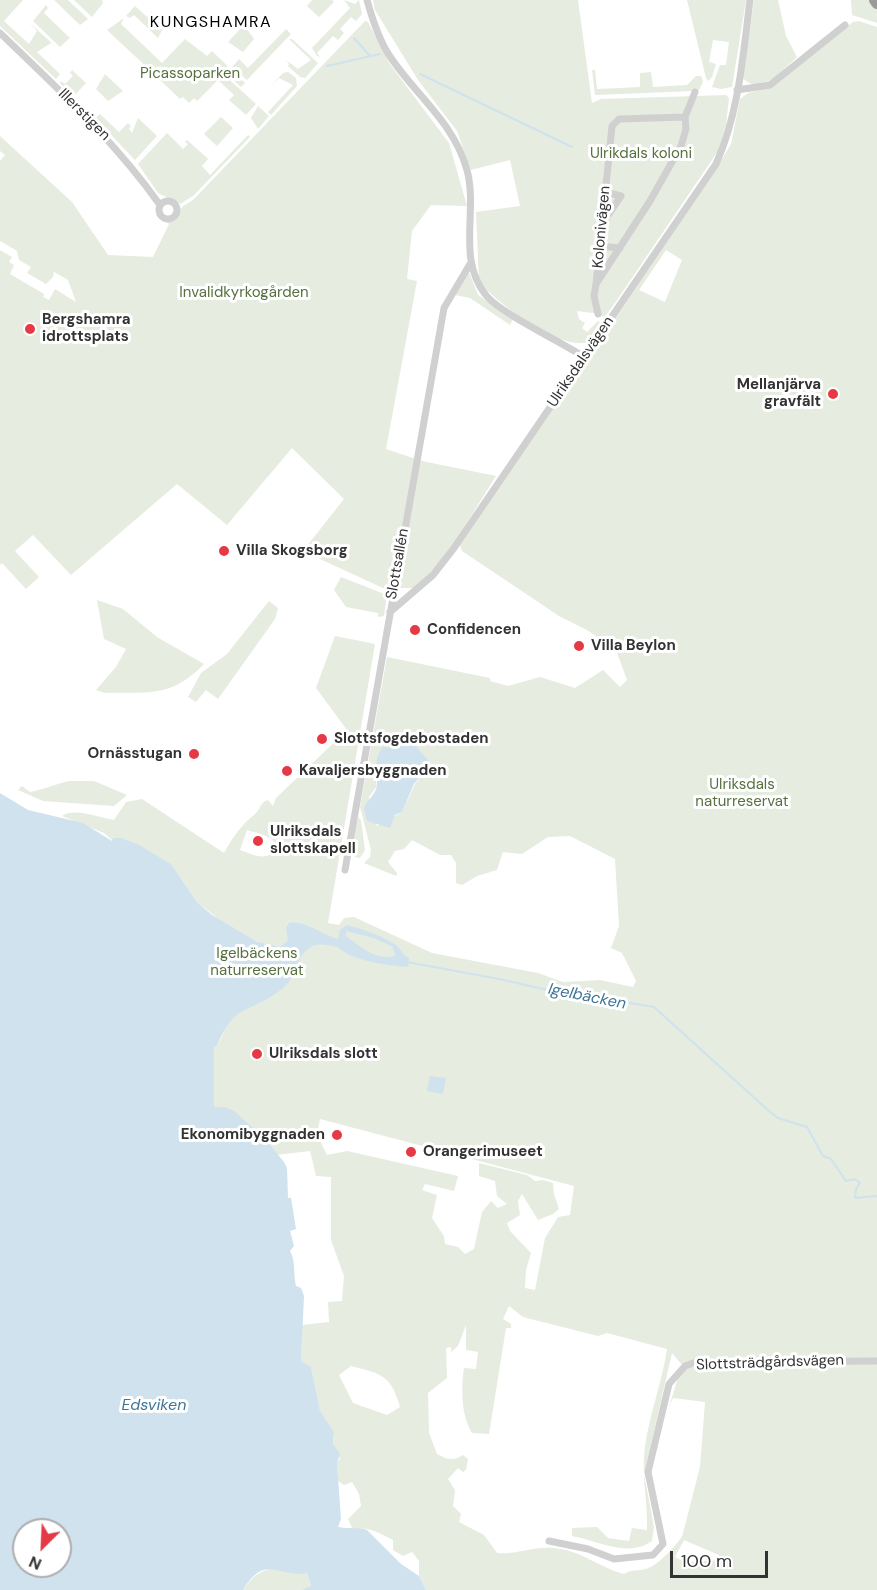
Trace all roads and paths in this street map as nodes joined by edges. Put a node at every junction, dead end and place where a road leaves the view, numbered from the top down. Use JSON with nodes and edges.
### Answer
{"nodes":[{"id":1,"x":367,"y":0,"type":"edge"},
{"id":2,"x":750,"y":0,"type":"edge"},
{"id":3,"x":845,"y":25,"type":"dead end"},
{"id":4,"x":0,"y":33,"type":"edge"},
{"id":5,"x":737,"y":90,"type":"junction"},
{"id":6,"x":695,"y":92,"type":"dead end"},
{"id":7,"x":685,"y":117,"type":"junction"},
{"id":8,"x":604,"y":192,"type":"junction"},
{"id":9,"x":160,"y":205,"type":"dead end"},
{"id":10,"x":602,"y":224,"type":"junction"},
{"id":11,"x":599,"y":246,"type":"junction"},
{"id":12,"x":620,"y":248,"type":"junction"},
{"id":13,"x":470,"y":264,"type":"junction"},
{"id":14,"x":596,"y":284,"type":"junction"},
{"id":15,"x":598,"y":314,"type":"dead end"},
{"id":16,"x":584,"y":357,"type":"junction"},
{"id":17,"x":390,"y":612,"type":"junction"},
{"id":18,"x":345,"y":870,"type":"dead end"},
{"id":19,"x":877,"y":1361,"type":"edge"},
{"id":20,"x":549,"y":1541,"type":"dead end"}],
"edges":[{"from":1,"to":13,"type":"street"},
{"from":2,"to":5,"type":"street","name":"Ulriksdalsvägen"},
{"from":3,"to":5,"type":"street"},
{"from":4,"to":9,"type":"street","name":"Illerstigen"},
{"from":5,"to":16,"type":"street","name":"Ulriksdalsvägen"},
{"from":6,"to":7,"type":"street","name":"Kolonivägen"},
{"from":7,"to":8,"type":"street","name":"Kolonivägen"},
{"from":7,"to":12,"type":"street","name":"Kolonivägen"},
{"from":8,"to":10,"type":"street","name":"Kolonivägen"},
{"from":8,"to":10,"type":"street"},
{"from":10,"to":11,"type":"street","name":"Kolonivägen"},
{"from":11,"to":12,"type":"street"},
{"from":11,"to":14,"type":"street","name":"Kolonivägen"},
{"from":12,"to":14,"type":"street","name":"Kolonivägen"},
{"from":13,"to":16,"type":"street"},
{"from":13,"to":17,"type":"street","name":"Slottsallén"},
{"from":14,"to":15,"type":"street"},
{"from":16,"to":17,"type":"street","name":"Ulriksdalsvägen"},
{"from":17,"to":18,"type":"street","name":"Slottsallén"},
{"from":19,"to":20,"type":"street","name":"Slottsträdgårdsvägen"}]}
